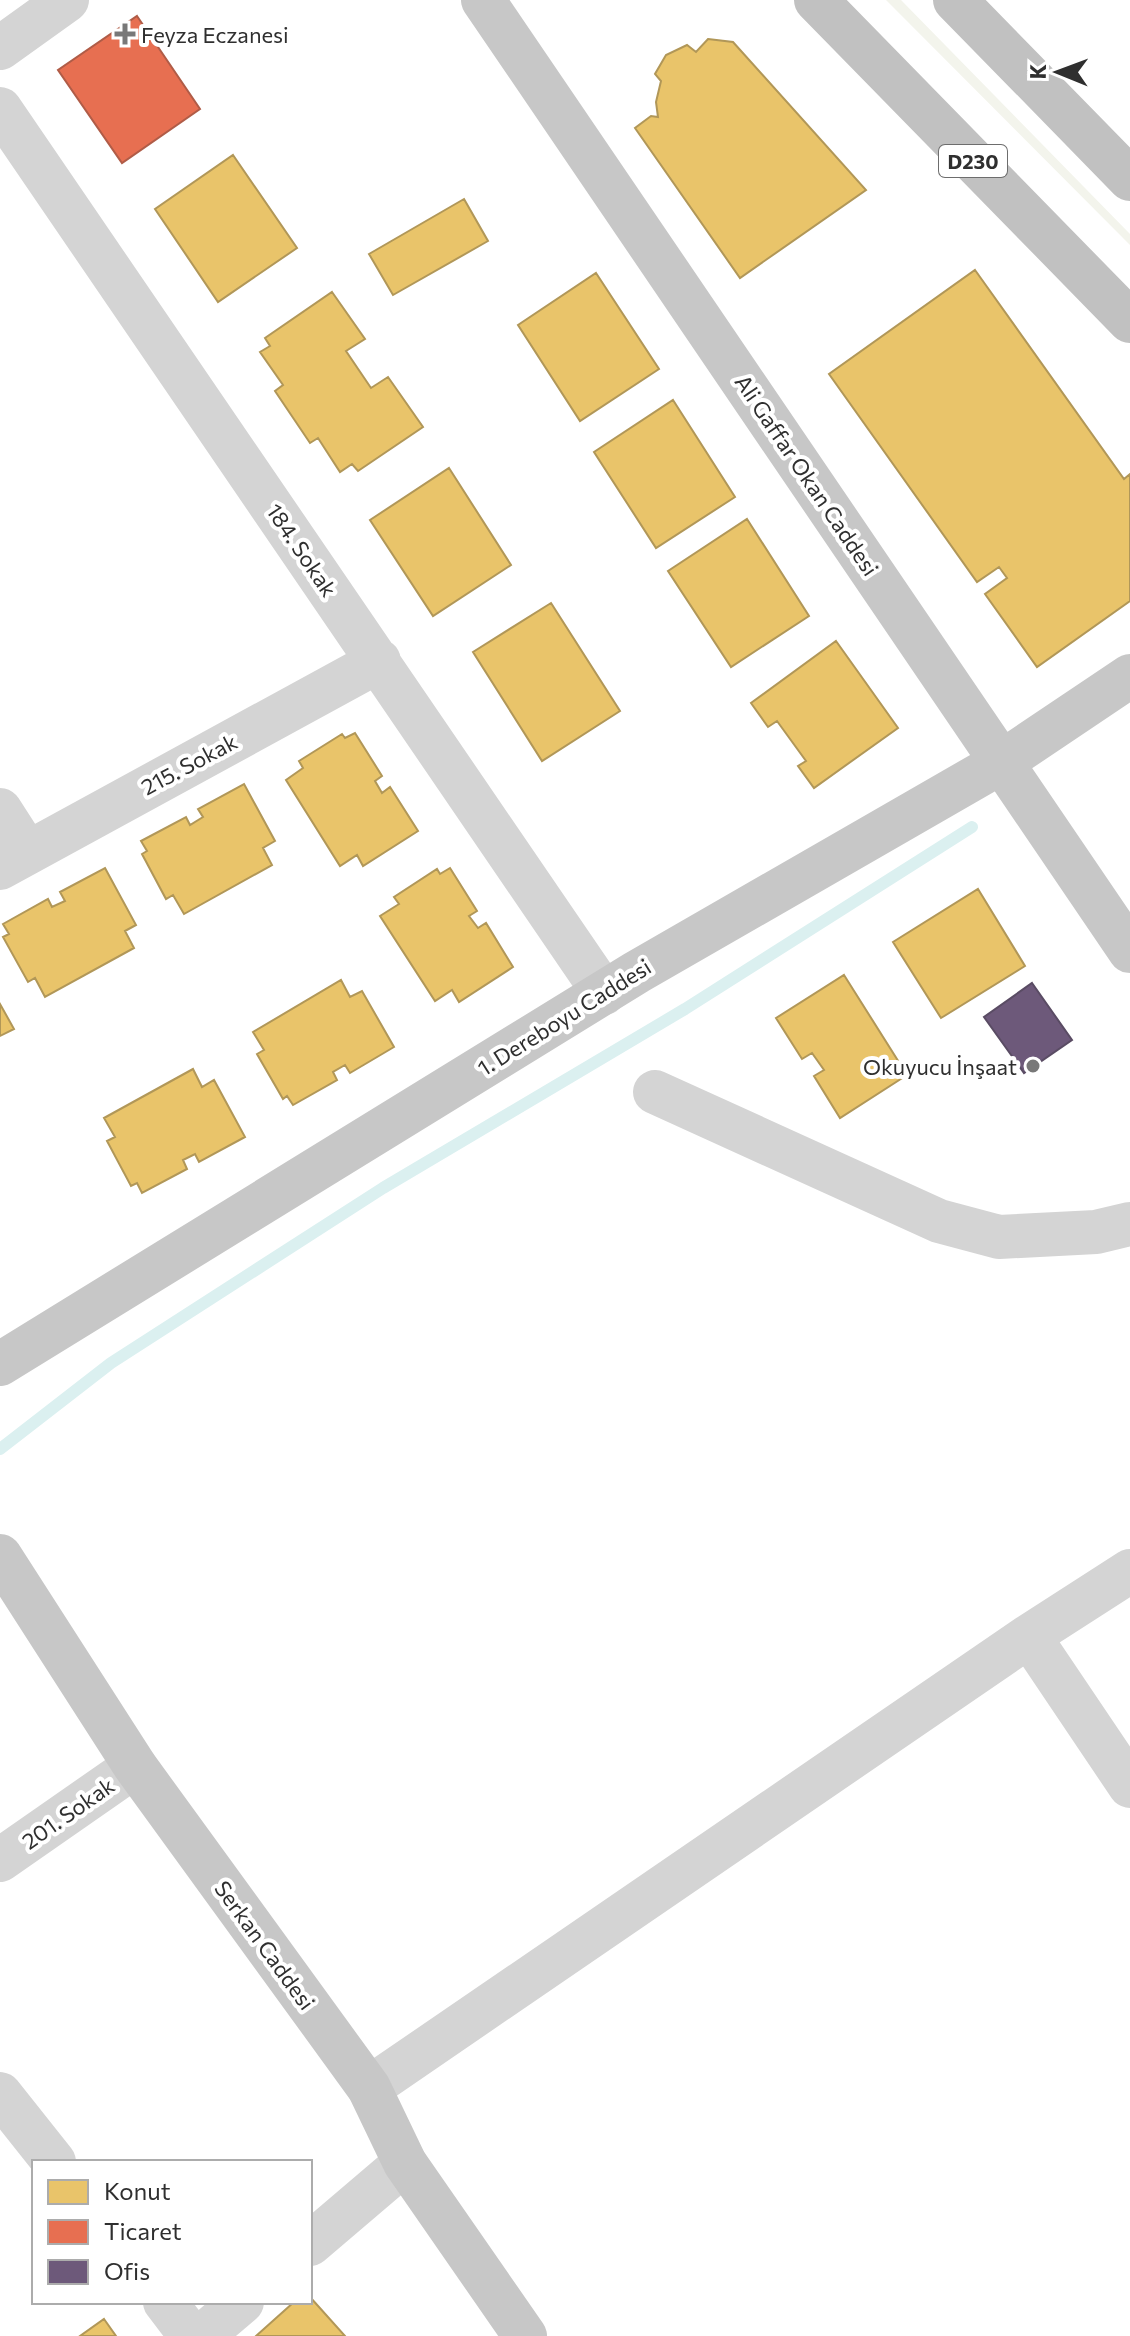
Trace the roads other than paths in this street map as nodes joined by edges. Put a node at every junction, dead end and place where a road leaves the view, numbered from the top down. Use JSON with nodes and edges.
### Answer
{"nodes":[{"id":1,"x":67,"y":0,"type":"edge"},
{"id":2,"x":483,"y":0,"type":"edge"},
{"id":3,"x":816,"y":0,"type":"edge"},
{"id":4,"x":955,"y":0,"type":"edge"},
{"id":5,"x":0,"y":48,"type":"edge"},
{"id":6,"x":2,"y":117,"type":"edge"},
{"id":7,"x":1130,"y":179,"type":"edge"},
{"id":8,"x":1130,"y":321,"type":"edge"},
{"id":9,"x":379,"y":661,"type":"junction"},
{"id":10,"x":1130,"y":676,"type":"edge"},
{"id":11,"x":1002,"y":762,"type":"junction"},
{"id":12,"x":0,"y":810,"type":"edge"},
{"id":13,"x":14,"y":860,"type":"edge"},
{"id":14,"x":1130,"y":951,"type":"edge"},
{"id":15,"x":604,"y":993,"type":"junction"},
{"id":16,"x":655,"y":1092,"type":"dead end"},
{"id":17,"x":1130,"y":1224,"type":"edge"},
{"id":18,"x":0,"y":1364,"type":"edge"},
{"id":19,"x":0,"y":1556,"type":"edge"},
{"id":20,"x":1130,"y":1571,"type":"edge"},
{"id":21,"x":1029,"y":1636,"type":"junction"},
{"id":22,"x":135,"y":1766,"type":"junction"},
{"id":23,"x":1130,"y":1786,"type":"edge"},
{"id":24,"x":0,"y":1860,"type":"edge"},
{"id":25,"x":369,"y":2088,"type":"junction"},
{"id":26,"x":0,"y":2094,"type":"edge"},
{"id":27,"x":52,"y":2160,"type":"edge"},
{"id":28,"x":405,"y":2163,"type":"junction"},
{"id":29,"x":312,"y":2242,"type":"edge"},
{"id":30,"x":167,"y":2304,"type":"edge"},
{"id":31,"x":240,"y":2304,"type":"edge"},
{"id":32,"x":191,"y":2336,"type":"edge"},
{"id":33,"x":202,"y":2336,"type":"edge"},
{"id":34,"x":525,"y":2336,"type":"edge"}],
"edges":[{"from":1,"to":5,"type":"street"},
{"from":2,"to":11,"type":"main road","name":"Ali Gaffar Okan Caddesi"},
{"from":3,"to":8,"type":"highway","number":"D230"},
{"from":4,"to":7,"type":"highway"},
{"from":6,"to":9,"type":"street","name":"184. Sokak"},
{"from":9,"to":13,"type":"street","name":"215. Sokak"},
{"from":9,"to":15,"type":"street","name":"184. Sokak"},
{"from":10,"to":11,"type":"main road","name":"1. Dereboyu Caddesi"},
{"from":11,"to":14,"type":"main road","name":"Ali Gaffar Okan Caddesi"},
{"from":11,"to":15,"type":"main road","name":"1. Dereboyu Caddesi"},
{"from":12,"to":13,"type":"street"},
{"from":15,"to":18,"type":"main road","name":"1. Dereboyu Caddesi"},
{"from":16,"to":17,"type":"street"},
{"from":19,"to":22,"type":"main road","name":"Serkan Caddesi"},
{"from":20,"to":21,"type":"street"},
{"from":21,"to":23,"type":"street"},
{"from":21,"to":25,"type":"street"},
{"from":22,"to":24,"type":"street","name":"201. Sokak"},
{"from":22,"to":25,"type":"main road","name":"Serkan Caddesi"},
{"from":25,"to":28,"type":"main road","name":"Serkan Caddesi"},
{"from":26,"to":27,"type":"street"},
{"from":28,"to":29,"type":"street"},
{"from":28,"to":34,"type":"main road","name":"Serkan Caddesi"},
{"from":30,"to":32,"type":"street"},
{"from":31,"to":33,"type":"street"}]}
